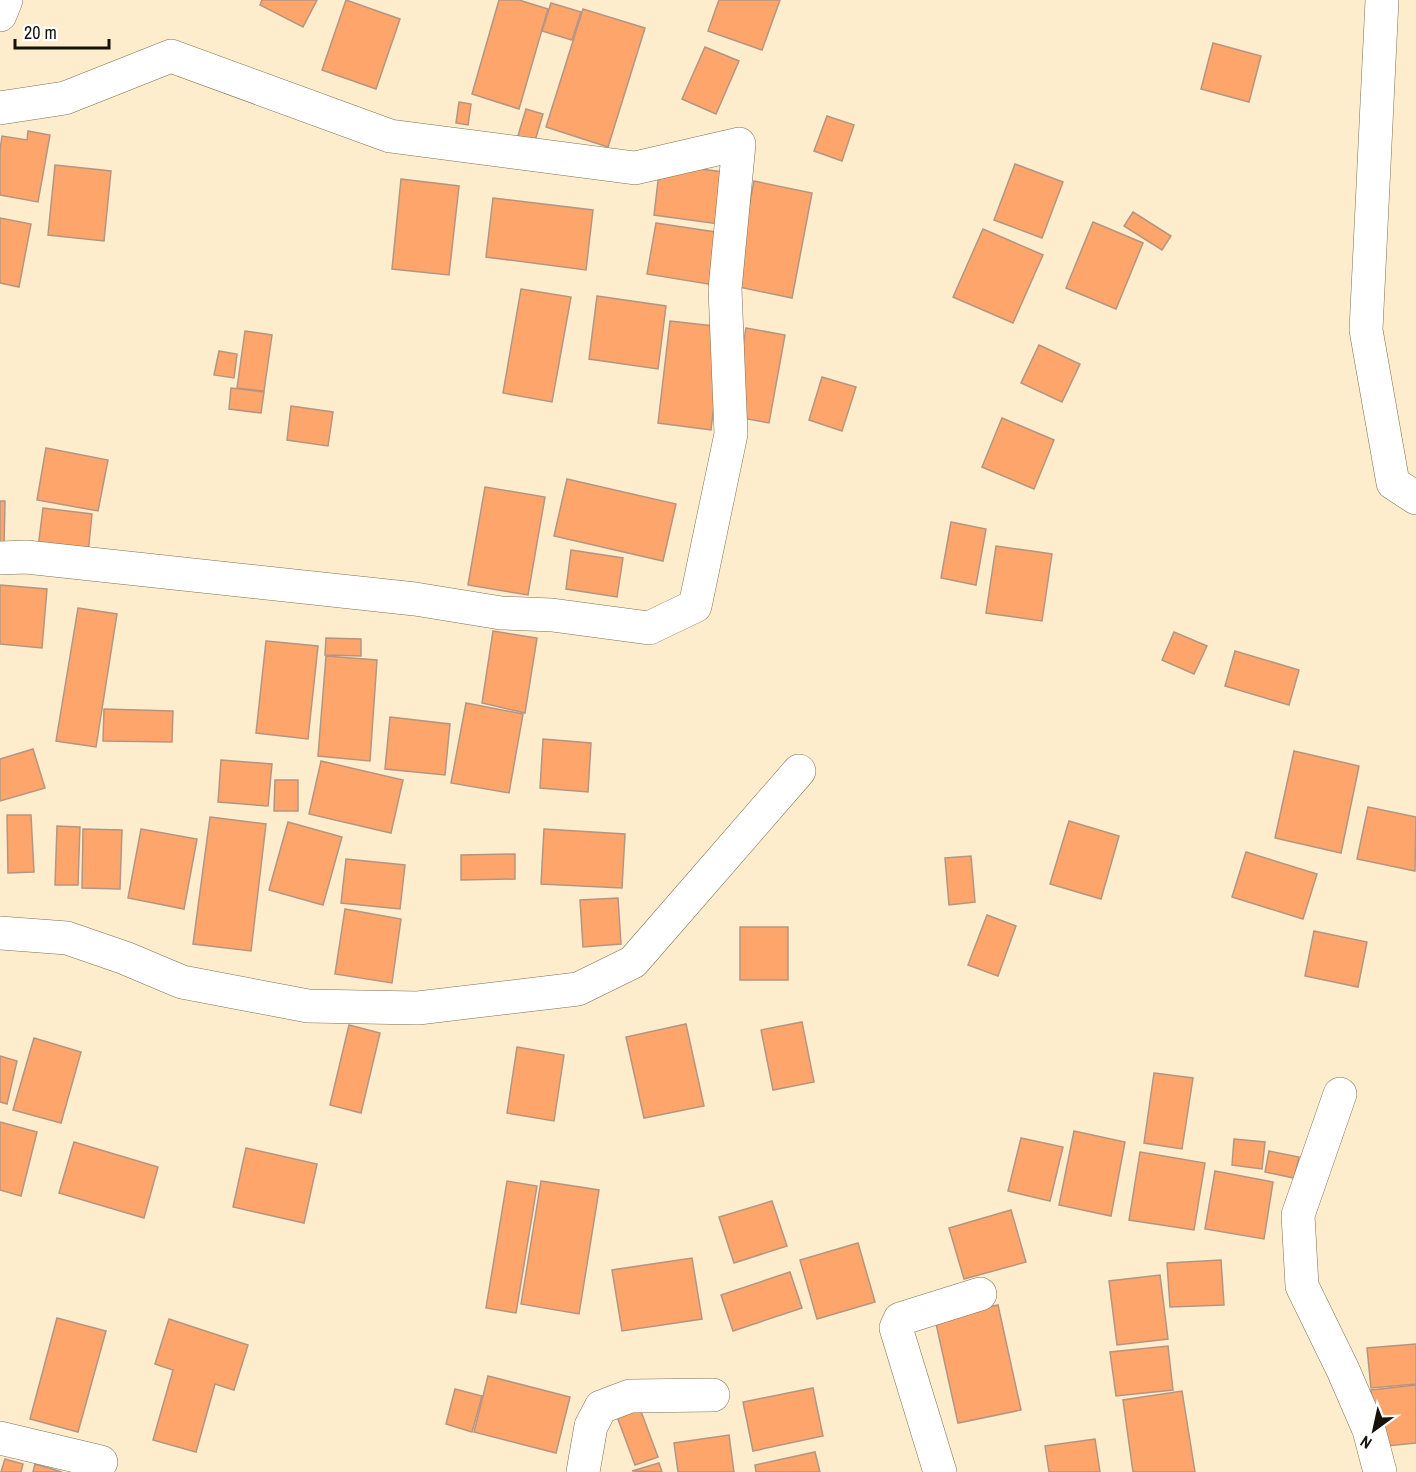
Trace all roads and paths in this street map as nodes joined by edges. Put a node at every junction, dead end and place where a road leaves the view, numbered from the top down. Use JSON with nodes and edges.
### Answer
{"nodes":[{"id":1,"x":6,"y":0,"type":"edge"},
{"id":2,"x":1382,"y":0,"type":"edge"},
{"id":3,"x":0,"y":15,"type":"edge"},
{"id":4,"x":0,"y":108,"type":"edge"},
{"id":5,"x":1416,"y":498,"type":"edge"},
{"id":6,"x":0,"y":558,"type":"edge"},
{"id":7,"x":799,"y":771,"type":"dead end"},
{"id":8,"x":0,"y":933,"type":"edge"},
{"id":9,"x":1340,"y":1094,"type":"dead end"},
{"id":10,"x":980,"y":1294,"type":"dead end"},
{"id":11,"x":713,"y":1395,"type":"dead end"},
{"id":12,"x":0,"y":1438,"type":"edge"},
{"id":13,"x":101,"y":1462,"type":"dead end"},
{"id":14,"x":583,"y":1472,"type":"edge"},
{"id":15,"x":940,"y":1472,"type":"edge"},
{"id":16,"x":1380,"y":1472,"type":"edge"}],
"edges":[{"from":1,"to":3,"type":"street"},
{"from":2,"to":5,"type":"street"},
{"from":4,"to":6,"type":"street"},
{"from":7,"to":8,"type":"street"},
{"from":9,"to":16,"type":"street"},
{"from":10,"to":15,"type":"street"},
{"from":11,"to":14,"type":"street"},
{"from":12,"to":13,"type":"street"}]}
